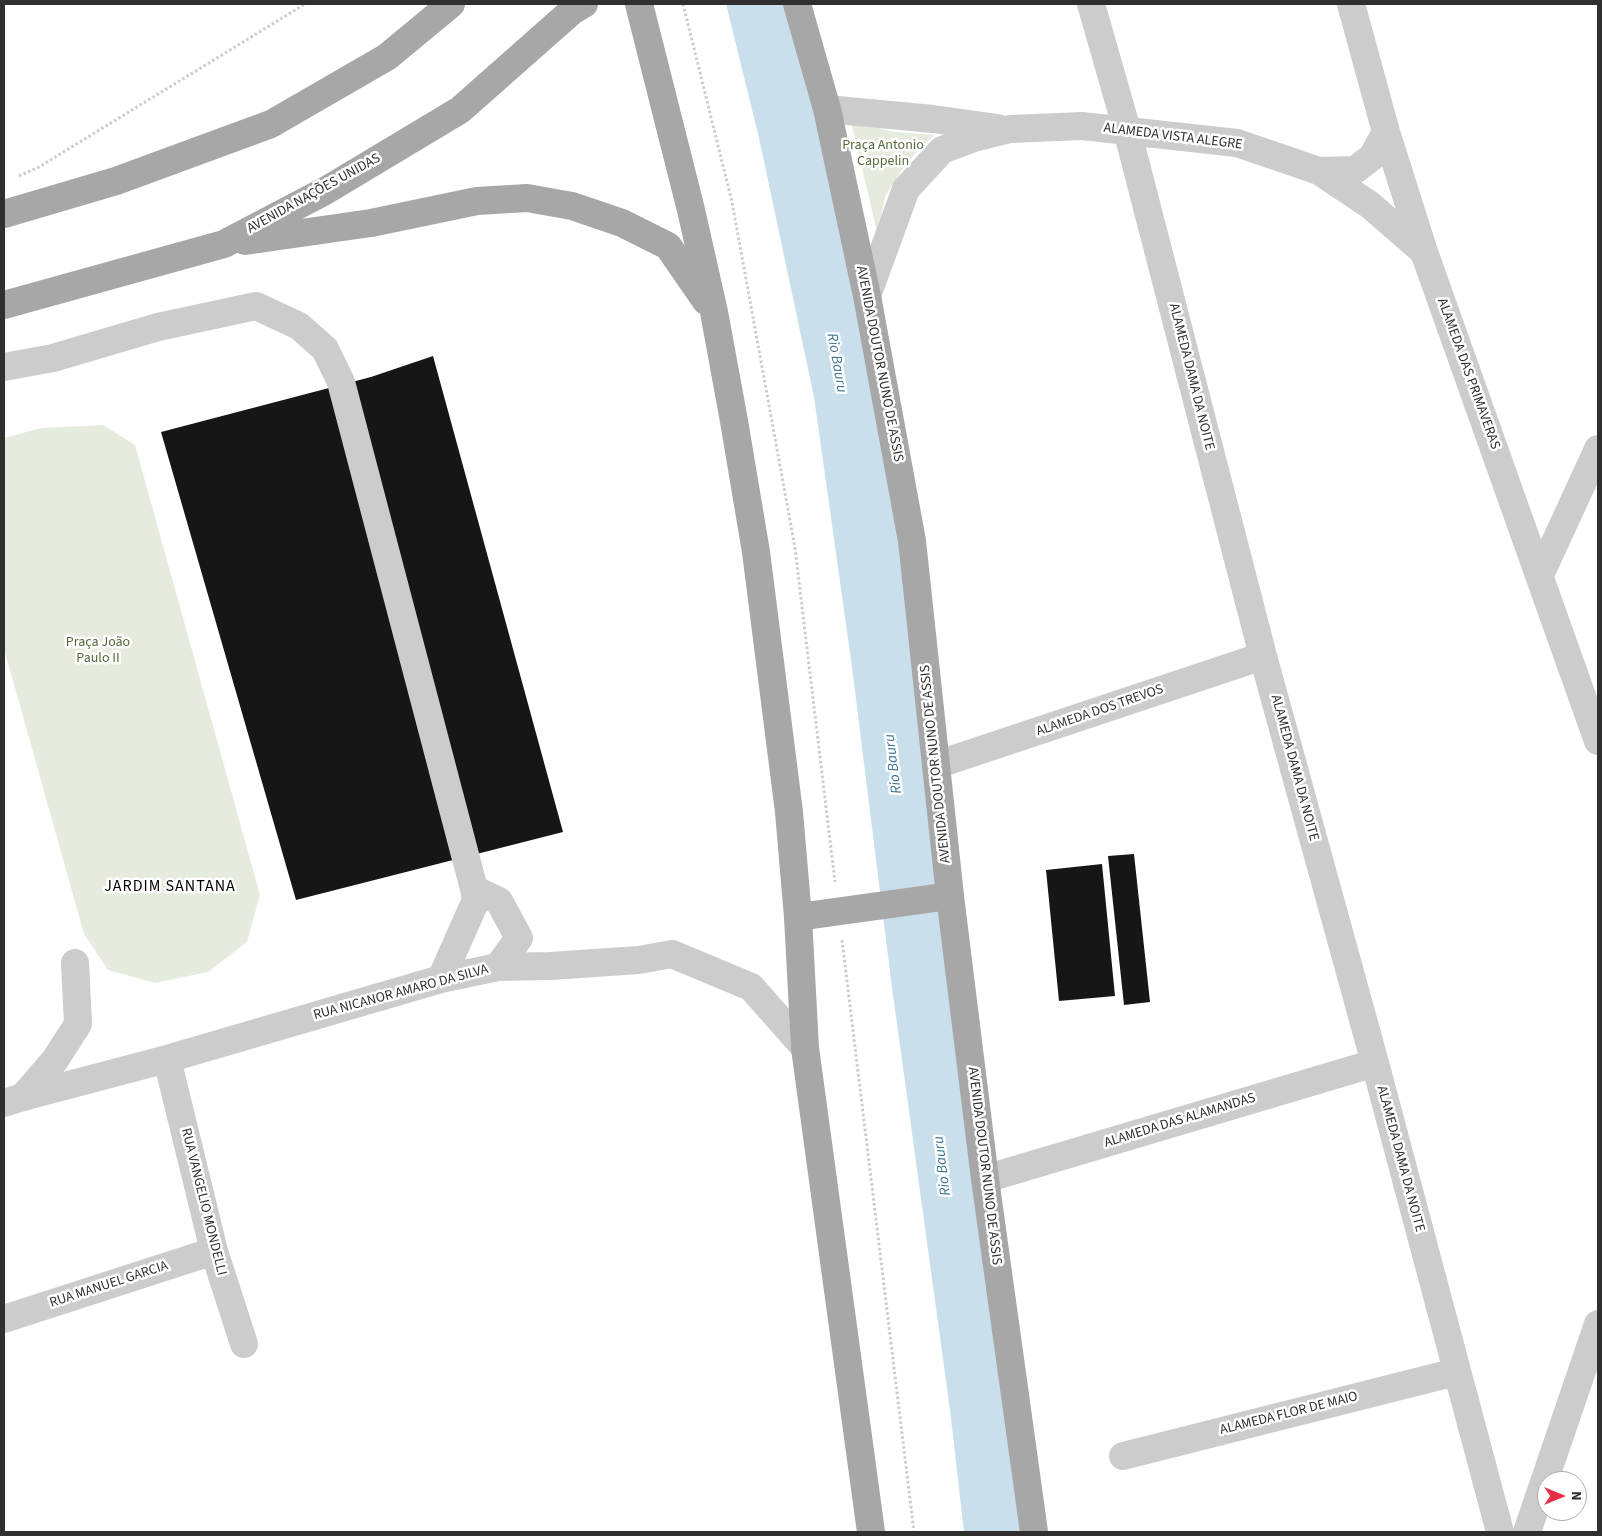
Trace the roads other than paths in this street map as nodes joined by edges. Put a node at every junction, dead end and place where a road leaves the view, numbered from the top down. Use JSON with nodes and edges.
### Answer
{"nodes":[{"id":1,"x":451,"y":4,"type":"edge"},
{"id":2,"x":584,"y":4,"type":"edge"},
{"id":3,"x":639,"y":4,"type":"edge"},
{"id":4,"x":797,"y":4,"type":"edge"},
{"id":5,"x":1091,"y":4,"type":"edge"},
{"id":6,"x":1350,"y":4,"type":"edge"},
{"id":7,"x":827,"y":109,"type":"junction"},
{"id":8,"x":1010,"y":130,"type":"junction"},
{"id":9,"x":1127,"y":130,"type":"junction"},
{"id":10,"x":1386,"y":132,"type":"junction"},
{"id":11,"x":1320,"y":171,"type":"junction"},
{"id":12,"x":4,"y":214,"type":"edge"},
{"id":13,"x":224,"y":244,"type":"junction"},
{"id":14,"x":1424,"y":252,"type":"junction"},
{"id":15,"x":867,"y":296,"type":"junction"},
{"id":16,"x":4,"y":304,"type":"edge"},
{"id":17,"x":714,"y":312,"type":"junction"},
{"id":18,"x":4,"y":367,"type":"edge"},
{"id":19,"x":1598,"y":450,"type":"edge"},
{"id":20,"x":1540,"y":576,"type":"junction"},
{"id":21,"x":1263,"y":656,"type":"junction"},
{"id":22,"x":1598,"y":741,"type":"edge"},
{"id":23,"x":936,"y":765,"type":"junction"},
{"id":24,"x":474,"y":889,"type":"junction"},
{"id":25,"x":950,"y":896,"type":"junction"},
{"id":26,"x":798,"y":917,"type":"junction"},
{"id":27,"x":75,"y":963,"type":"dead end"},
{"id":28,"x":498,"y":967,"type":"junction"},
{"id":29,"x":441,"y":979,"type":"junction"},
{"id":30,"x":805,"y":1048,"type":"junction"},
{"id":31,"x":167,"y":1059,"type":"junction"},
{"id":32,"x":1375,"y":1062,"type":"junction"},
{"id":33,"x":13,"y":1100,"type":"edge"},
{"id":34,"x":985,"y":1179,"type":"junction"},
{"id":35,"x":214,"y":1251,"type":"junction"},
{"id":36,"x":4,"y":1319,"type":"edge"},
{"id":37,"x":1598,"y":1324,"type":"edge"},
{"id":38,"x":244,"y":1344,"type":"dead end"},
{"id":39,"x":1456,"y":1372,"type":"junction"},
{"id":40,"x":1123,"y":1456,"type":"dead end"},
{"id":41,"x":870,"y":1532,"type":"edge"},
{"id":42,"x":1034,"y":1532,"type":"edge"},
{"id":43,"x":1500,"y":1532,"type":"edge"},
{"id":44,"x":1527,"y":1532,"type":"edge"}],
"edges":[{"from":1,"to":12,"type":"main road"},
{"from":2,"to":13,"type":"main road","name":"AVENIDA NAÇÕES UNIDAS"},
{"from":3,"to":17,"type":"main road"},
{"from":4,"to":7,"type":"main road","name":"AVENIDA DOUTOR NUNO DE ASSIS"},
{"from":5,"to":9,"type":"street","name":"ALAMEDA DAMA DA NOITE"},
{"from":6,"to":10,"type":"street","name":"ALAMEDA DAS PRIMAVERAS"},
{"from":7,"to":8,"type":"street"},
{"from":7,"to":15,"type":"main road","name":"AVENIDA DOUTOR NUNO DE ASSIS"},
{"from":8,"to":9,"type":"street","name":"ALAMEDA VISTA ALEGRE"},
{"from":8,"to":15,"type":"street"},
{"from":9,"to":11,"type":"street","name":"ALAMEDA VISTA ALEGRE"},
{"from":9,"to":21,"type":"street","name":"ALAMEDA DAMA DA NOITE"},
{"from":10,"to":11,"type":"street"},
{"from":10,"to":14,"type":"street","name":"ALAMEDA DAS PRIMAVERAS"},
{"from":11,"to":14,"type":"street","name":"ALAMEDA VISTA ALEGRE"},
{"from":13,"to":16,"type":"main road","name":"AVENIDA NAÇÕES UNIDAS"},
{"from":13,"to":17,"type":"main road"},
{"from":14,"to":20,"type":"street","name":"ALAMEDA DAS PRIMAVERAS"},
{"from":15,"to":23,"type":"main road","name":"AVENIDA DOUTOR NUNO DE ASSIS"},
{"from":17,"to":26,"type":"main road"},
{"from":18,"to":24,"type":"street"},
{"from":19,"to":20,"type":"street"},
{"from":20,"to":22,"type":"street","name":"ALAMEDA DAS PRIMAVERAS"},
{"from":21,"to":23,"type":"street","name":"ALAMEDA DOS TREVOS"},
{"from":21,"to":32,"type":"street","name":"ALAMEDA DAMA DA NOITE"},
{"from":23,"to":25,"type":"main road","name":"AVENIDA DOUTOR NUNO DE ASSIS"},
{"from":24,"to":28,"type":"street"},
{"from":24,"to":29,"type":"street"},
{"from":25,"to":26,"type":"main road","bridge":true},
{"from":25,"to":34,"type":"main road","name":"AVENIDA DOUTOR NUNO DE ASSIS"},
{"from":26,"to":30,"type":"main road"},
{"from":27,"to":33,"type":"street"},
{"from":28,"to":29,"type":"street","name":"RUA NICANOR AMARO DA SILVA"},
{"from":28,"to":30,"type":"street","name":"RUA NICANOR AMARO DA SILVA"},
{"from":29,"to":31,"type":"street","name":"RUA NICANOR AMARO DA SILVA"},
{"from":30,"to":41,"type":"main road"},
{"from":31,"to":33,"type":"street","name":"RUA NICANOR AMARO DA SILVA"},
{"from":31,"to":35,"type":"street","name":"RUA VANGELIO MONDELLI"},
{"from":32,"to":34,"type":"street","name":"ALAMEDA DAS ALAMANDAS"},
{"from":32,"to":39,"type":"street","name":"ALAMEDA DAMA DA NOITE"},
{"from":34,"to":42,"type":"main road","name":"AVENIDA DOUTOR NUNO DE ASSIS"},
{"from":35,"to":36,"type":"street","name":"RUA MANUEL GARCIA"},
{"from":35,"to":38,"type":"street","name":"RUA VANGELIO MONDELLI"},
{"from":37,"to":44,"type":"street"},
{"from":39,"to":40,"type":"street","name":"ALAMEDA FLOR DE MAIO"},
{"from":39,"to":43,"type":"street","name":"ALAMEDA DAMA DA NOITE"}]}
